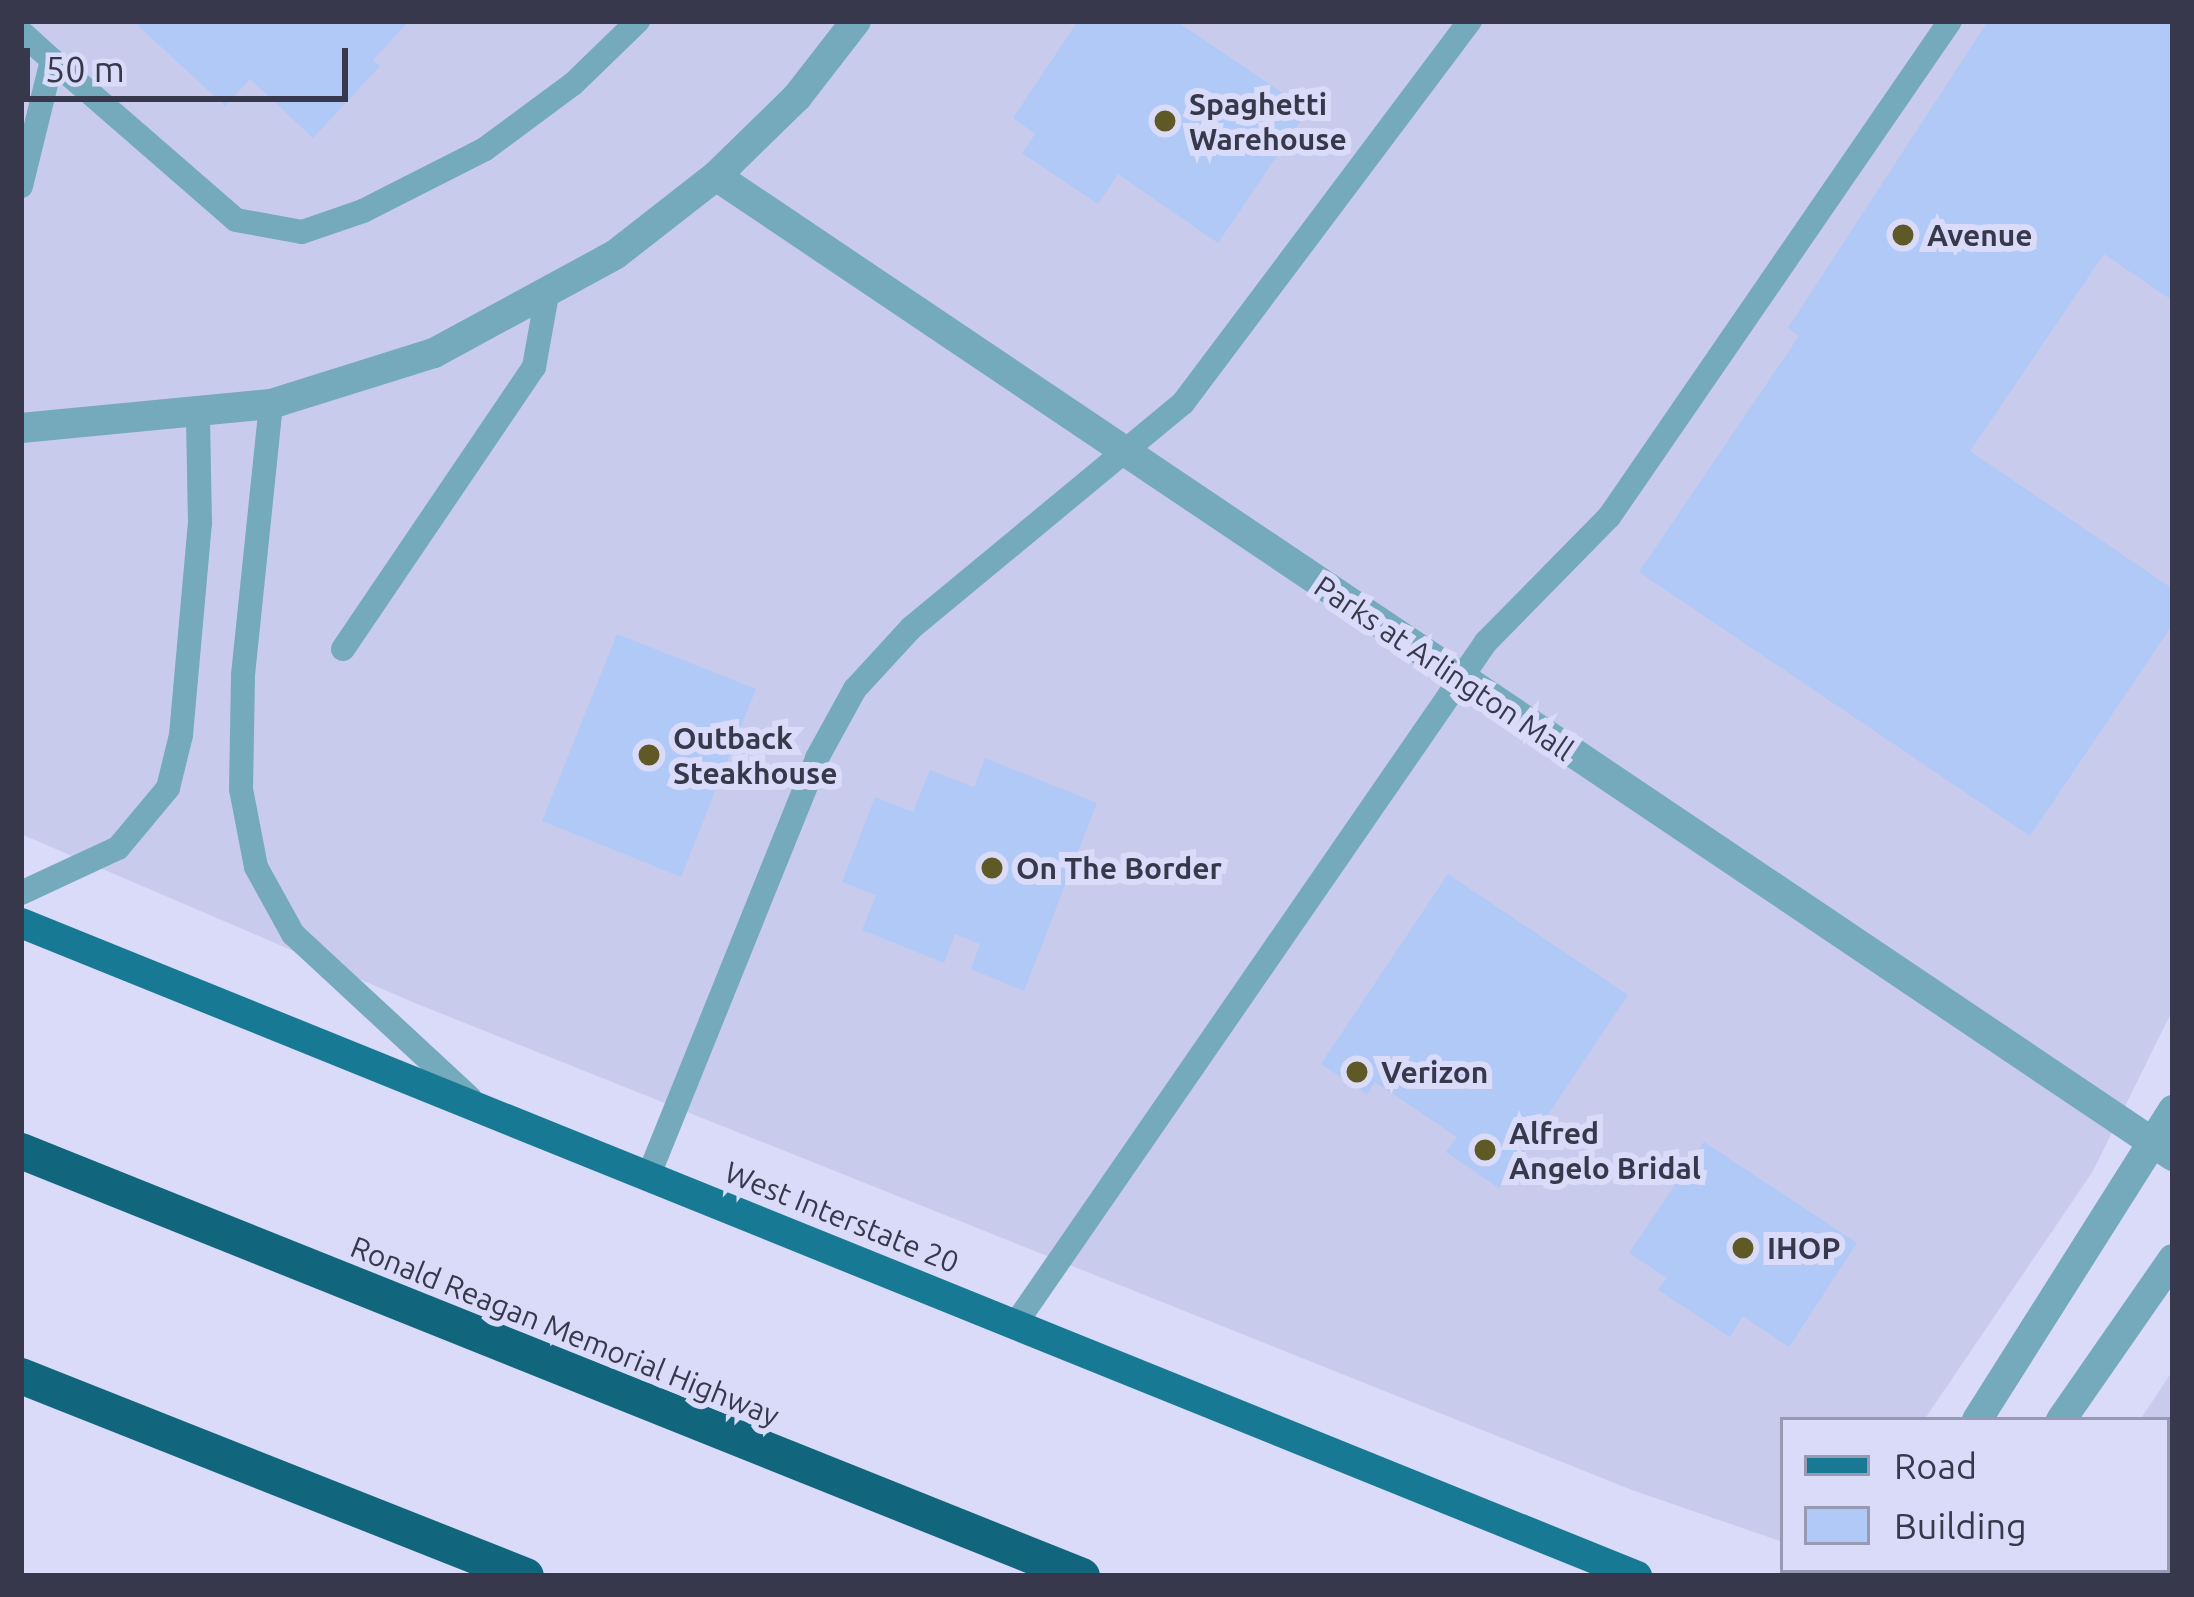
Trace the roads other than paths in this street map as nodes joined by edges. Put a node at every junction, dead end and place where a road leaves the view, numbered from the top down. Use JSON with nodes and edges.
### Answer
{"nodes":[{"id":1,"x":638,"y":21,"type":"edge"},
{"id":2,"x":856,"y":21,"type":"edge"},
{"id":3,"x":1470,"y":21,"type":"edge"},
{"id":4,"x":1950,"y":21,"type":"edge"},
{"id":5,"x":21,"y":32,"type":"edge"},
{"id":6,"x":52,"y":60,"type":"junction"},
{"id":7,"x":716,"y":176,"type":"junction"},
{"id":8,"x":21,"y":186,"type":"edge"},
{"id":9,"x":547,"y":295,"type":"junction"},
{"id":10,"x":271,"y":404,"type":"junction"},
{"id":11,"x":198,"y":414,"type":"junction"},
{"id":12,"x":21,"y":428,"type":"edge"},
{"id":13,"x":1126,"y":451,"type":"junction"},
{"id":14,"x":343,"y":649,"type":"dead end"},
{"id":15,"x":1460,"y":679,"type":"junction"},
{"id":16,"x":21,"y":892,"type":"edge"},
{"id":17,"x":21,"y":923,"type":"edge"},
{"id":18,"x":2173,"y":1109,"type":"edge"},
{"id":19,"x":485,"y":1112,"type":"junction"},
{"id":20,"x":2163,"y":1150,"type":"edge"},
{"id":21,"x":21,"y":1151,"type":"edge"},
{"id":22,"x":648,"y":1177,"type":"junction"},
{"id":23,"x":2173,"y":1259,"type":"edge"},
{"id":24,"x":1014,"y":1327,"type":"junction"},
{"id":25,"x":21,"y":1376,"type":"edge"},
{"id":26,"x":1979,"y":1417,"type":"edge"},
{"id":27,"x":2063,"y":1417,"type":"edge"},
{"id":28,"x":526,"y":1576,"type":"edge"},
{"id":29,"x":1082,"y":1576,"type":"edge"},
{"id":30,"x":1637,"y":1576,"type":"edge"}],
"edges":[{"from":1,"to":6,"type":"lane"},
{"from":2,"to":7,"type":"street"},
{"from":3,"to":13,"type":"lane"},
{"from":4,"to":15,"type":"lane"},
{"from":5,"to":6,"type":"lane"},
{"from":6,"to":8,"type":"lane"},
{"from":7,"to":9,"type":"street"},
{"from":7,"to":13,"type":"street","name":"Parks at Arlington Mall"},
{"from":9,"to":10,"type":"street"},
{"from":9,"to":14,"type":"lane"},
{"from":10,"to":11,"type":"street"},
{"from":10,"to":19,"type":"lane"},
{"from":11,"to":12,"type":"street"},
{"from":11,"to":16,"type":"lane"},
{"from":13,"to":15,"type":"street","name":"Parks at Arlington Mall"},
{"from":13,"to":22,"type":"lane"},
{"from":15,"to":20,"type":"street","name":"Parks at Arlington Mall"},
{"from":15,"to":24,"type":"lane"},
{"from":17,"to":19,"type":"main road","name":"West Interstate 20"},
{"from":18,"to":20,"type":"street"},
{"from":19,"to":22,"type":"main road","name":"West Interstate 20"},
{"from":20,"to":26,"type":"street"},
{"from":21,"to":29,"type":"highway","name":"Ronald Reagan Memorial Highway"},
{"from":22,"to":24,"type":"main road","name":"West Interstate 20"},
{"from":23,"to":27,"type":"street"},
{"from":24,"to":30,"type":"main road","name":"West Interstate 20"},
{"from":25,"to":28,"type":"highway"}]}
